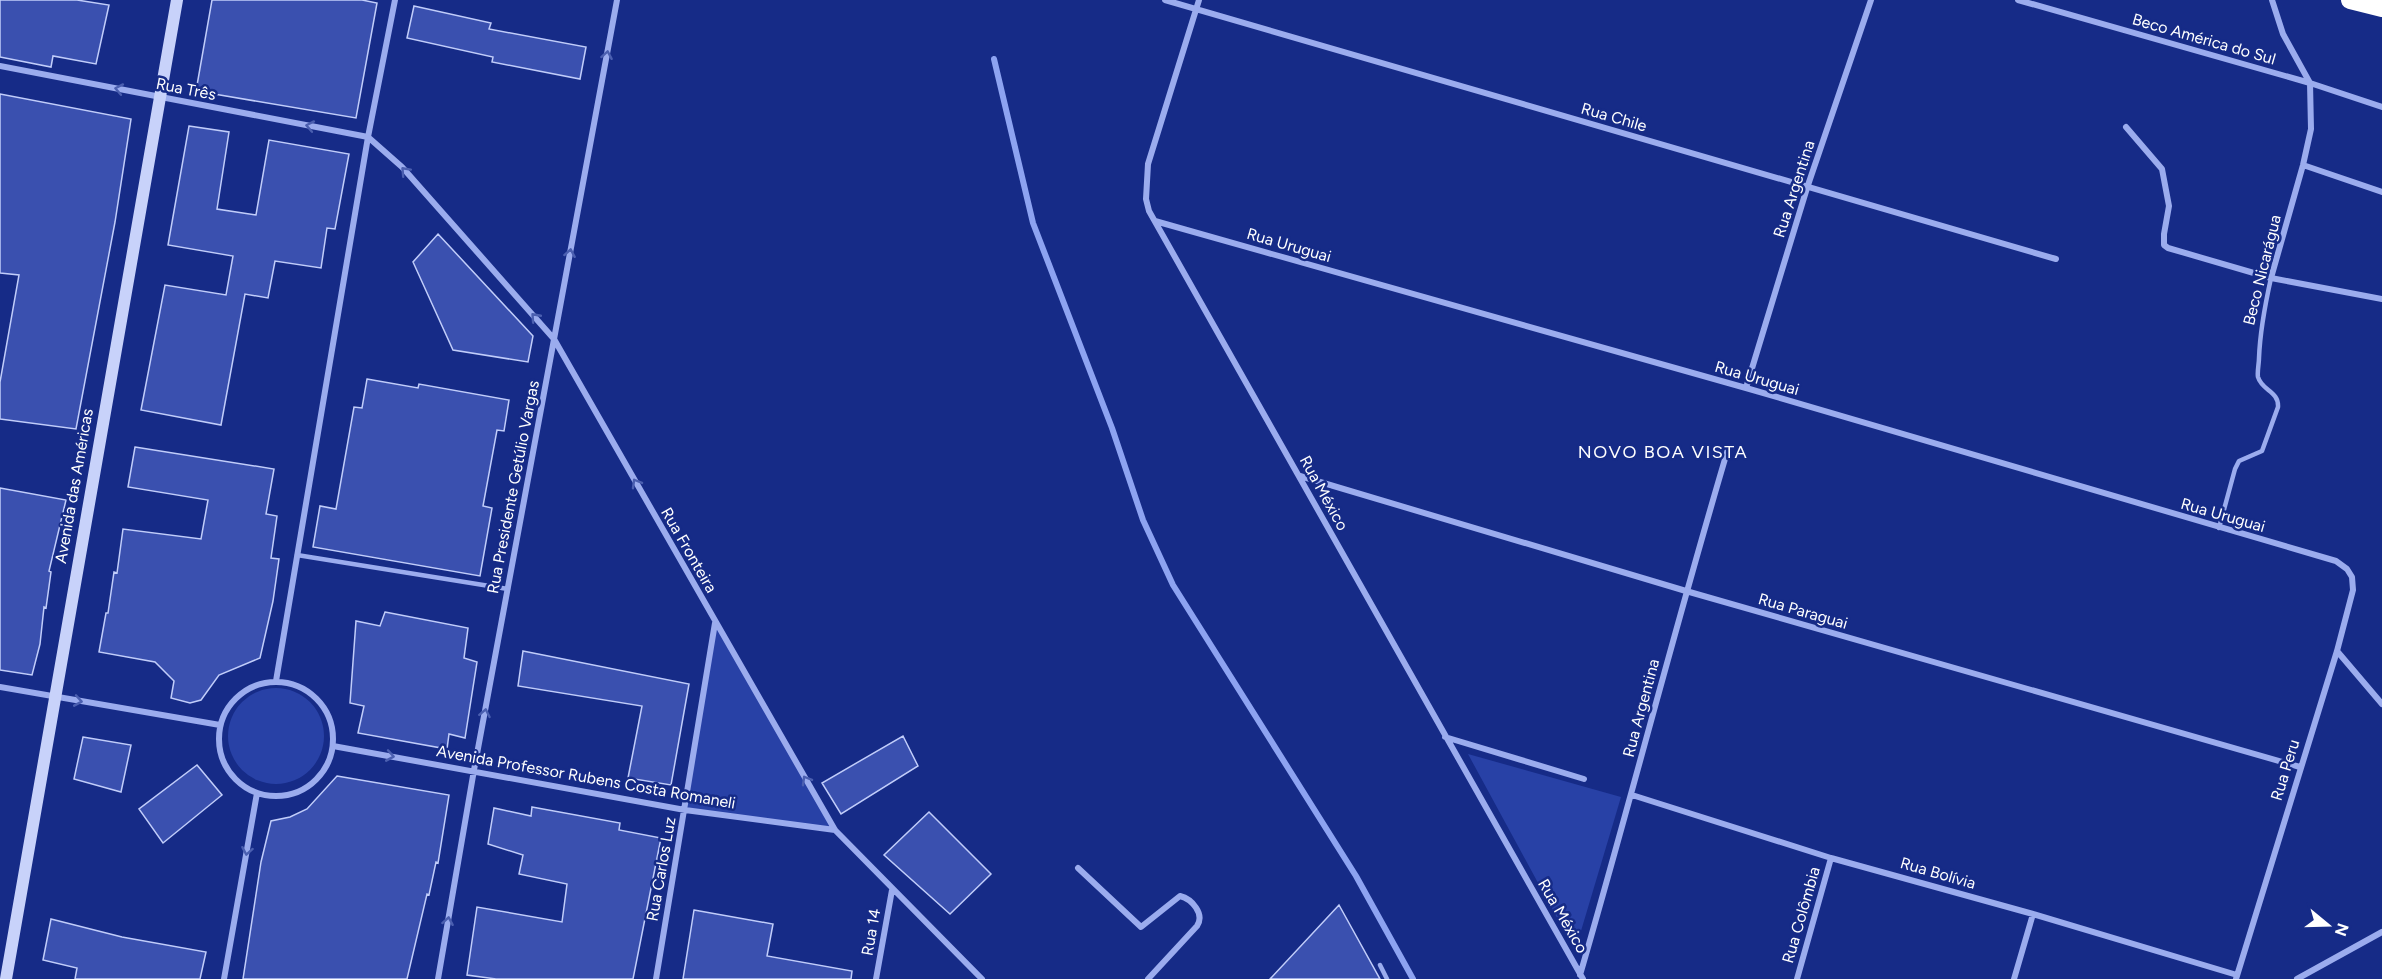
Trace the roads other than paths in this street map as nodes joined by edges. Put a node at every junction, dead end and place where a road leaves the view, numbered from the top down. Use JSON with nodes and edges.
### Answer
{"nodes":[{"id":1,"x":177,"y":0,"type":"edge"},
{"id":2,"x":394,"y":0,"type":"edge"},
{"id":3,"x":617,"y":0,"type":"edge"},
{"id":4,"x":1165,"y":0,"type":"edge"},
{"id":5,"x":1199,"y":0,"type":"edge"},
{"id":6,"x":1871,"y":0,"type":"edge"},
{"id":7,"x":2018,"y":0,"type":"edge"},
{"id":8,"x":2272,"y":0,"type":"edge"},
{"id":9,"x":2350,"y":0,"type":"edge"},
{"id":10,"x":1196,"y":9,"type":"junction"},
{"id":11,"x":2382,"y":9,"type":"edge"},
{"id":12,"x":0,"y":66,"type":"edge"},
{"id":13,"x":2310,"y":83,"type":"junction"},
{"id":14,"x":159,"y":97,"type":"junction"},
{"id":15,"x":2382,"y":107,"type":"edge"},
{"id":16,"x":2126,"y":127,"type":"dead end"},
{"id":17,"x":368,"y":137,"type":"junction"},
{"id":18,"x":2303,"y":165,"type":"junction"},
{"id":19,"x":1807,"y":188,"type":"junction"},
{"id":20,"x":2382,"y":192,"type":"edge"},
{"id":21,"x":1155,"y":221,"type":"junction"},
{"id":22,"x":2056,"y":259,"type":"dead end"},
{"id":23,"x":2271,"y":278,"type":"junction"},
{"id":24,"x":2382,"y":299,"type":"edge"},
{"id":25,"x":554,"y":339,"type":"junction"},
{"id":26,"x":1746,"y":388,"type":"junction"},
{"id":27,"x":1728,"y":449,"type":"dead end"},
{"id":28,"x":1300,"y":476,"type":"junction"},
{"id":29,"x":2219,"y":528,"type":"junction"},
{"id":30,"x":297,"y":555,"type":"junction"},
{"id":31,"x":2347,"y":569,"type":"joint"},
{"id":32,"x":508,"y":589,"type":"junction"},
{"id":33,"x":1686,"y":591,"type":"junction"},
{"id":34,"x":715,"y":622,"type":"junction"},
{"id":35,"x":2337,"y":651,"type":"junction"},
{"id":36,"x":276,"y":681,"type":"junction"},
{"id":37,"x":0,"y":687,"type":"edge"},
{"id":38,"x":54,"y":696,"type":"junction"},
{"id":39,"x":2382,"y":704,"type":"edge"},
{"id":40,"x":220,"y":725,"type":"junction"},
{"id":41,"x":1445,"y":736,"type":"junction"},
{"id":42,"x":333,"y":746,"type":"junction"},
{"id":43,"x":2300,"y":767,"type":"junction"},
{"id":44,"x":474,"y":770,"type":"junction"},
{"id":45,"x":1584,"y":779,"type":"dead end"},
{"id":46,"x":257,"y":794,"type":"junction"},
{"id":47,"x":1632,"y":795,"type":"junction"},
{"id":48,"x":685,"y":810,"type":"junction"},
{"id":49,"x":835,"y":830,"type":"junction"},
{"id":50,"x":1832,"y":858,"type":"junction"},
{"id":51,"x":1078,"y":868,"type":"dead end"},
{"id":52,"x":892,"y":890,"type":"junction"},
{"id":53,"x":2033,"y":914,"type":"junction"},
{"id":54,"x":2382,"y":932,"type":"edge"},
{"id":55,"x":1380,"y":965,"type":"dead end"},
{"id":56,"x":1582,"y":977,"type":"edge"},
{"id":57,"x":2236,"y":977,"type":"edge"},
{"id":58,"x":6,"y":979,"type":"edge"},
{"id":59,"x":224,"y":979,"type":"edge"},
{"id":60,"x":438,"y":979,"type":"edge"},
{"id":61,"x":656,"y":979,"type":"edge"},
{"id":62,"x":876,"y":979,"type":"edge"},
{"id":63,"x":982,"y":979,"type":"edge"},
{"id":64,"x":1148,"y":979,"type":"edge"},
{"id":65,"x":1387,"y":979,"type":"edge"},
{"id":66,"x":1797,"y":979,"type":"edge"},
{"id":67,"x":2014,"y":979,"type":"edge"},
{"id":68,"x":2297,"y":979,"type":"edge"}],
"edges":[{"from":1,"to":14,"type":"main road","name":"Avenida das Américas"},
{"from":2,"to":17,"type":"street"},
{"from":25,"to":3,"type":"street","name":"Rua Presidente Getúlio Vargas","one_way":true},
{"from":4,"to":10,"type":"street","name":"Rua Chile"},
{"from":5,"to":10,"type":"street","name":"Rua México"},
{"from":6,"to":19,"type":"street","name":"Rua Argentina"},
{"from":7,"to":13,"type":"street","name":"Beco América do Sul"},
{"from":8,"to":13,"type":"street","name":"Beco Nicarágua"},
{"from":9,"to":11,"type":"highway"},
{"from":10,"to":19,"type":"street","name":"Rua Chile"},
{"from":10,"to":21,"type":"street","name":"Rua México"},
{"from":14,"to":12,"type":"street","name":"Rua Três","one_way":true},
{"from":13,"to":15,"type":"street","name":"Beco América do Sul"},
{"from":13,"to":18,"type":"street","name":"Beco Nicarágua"},
{"from":17,"to":14,"type":"street","name":"Rua Três","one_way":true},
{"from":14,"to":38,"type":"main road","name":"Avenida das Américas"},
{"from":16,"to":23,"type":"street"},
{"from":25,"to":17,"type":"street","name":"Rua Fronteira","one_way":true},
{"from":17,"to":30,"type":"street"},
{"from":18,"to":20,"type":"street"},
{"from":18,"to":23,"type":"street","name":"Beco Nicarágua"},
{"from":19,"to":22,"type":"street","name":"Rua Chile"},
{"from":19,"to":26,"type":"street","name":"Rua Argentina"},
{"from":21,"to":26,"type":"street","name":"Rua Uruguai"},
{"from":21,"to":28,"type":"street","name":"Rua México"},
{"from":23,"to":24,"type":"street"},
{"from":23,"to":29,"type":"lane","name":"Beco Nicarágua"},
{"from":25,"to":32,"type":"street","name":"Rua Presidente Getúlio Vargas"},
{"from":34,"to":25,"type":"street","name":"Rua Fronteira","one_way":true},
{"from":26,"to":29,"type":"street","name":"Rua Uruguai"},
{"from":27,"to":33,"type":"street","name":"Rua Argentina"},
{"from":28,"to":33,"type":"street","name":"Rua Paraguai"},
{"from":28,"to":41,"type":"street","name":"Rua México"},
{"from":29,"to":31,"type":"street","name":"Rua Uruguai"},
{"from":30,"to":32,"type":"lane"},
{"from":30,"to":36,"type":"street"},
{"from":31,"to":35,"type":"street","name":"Rua Peru"},
{"from":44,"to":32,"type":"street","name":"Rua Presidente Getúlio Vargas","one_way":true},
{"from":33,"to":43,"type":"street","name":"Rua Paraguai"},
{"from":33,"to":47,"type":"street","name":"Rua Argentina"},
{"from":34,"to":48,"type":"street","name":"Rua Carlos Luz"},
{"from":49,"to":34,"type":"street","name":"Rua Fronteira","one_way":true},
{"from":35,"to":39,"type":"street"},
{"from":35,"to":43,"type":"street","name":"Rua Peru"},
{"from":36,"to":40,"type":"street"},
{"from":36,"to":42,"type":"street"},
{"from":37,"to":38,"type":"street"},
{"from":38,"to":40,"type":"street","one_way":true},
{"from":38,"to":58,"type":"main road","name":"Avenida das Américas"},
{"from":40,"to":46,"type":"street"},
{"from":41,"to":45,"type":"street"},
{"from":41,"to":56,"type":"street","name":"Rua México"},
{"from":42,"to":44,"type":"street","name":"Avenida Professor Rubens Costa Romaneli","one_way":true},
{"from":42,"to":46,"type":"street"},
{"from":43,"to":57,"type":"street","name":"Rua Peru"},
{"from":44,"to":48,"type":"street","name":"Avenida Professor Rubens Costa Romaneli"},
{"from":60,"to":44,"type":"street","name":"Rua Presidente Getúlio Vargas","one_way":true},
{"from":46,"to":59,"type":"street","one_way":true},
{"from":47,"to":50,"type":"street","name":"Rua Bolívia"},
{"from":47,"to":56,"type":"street","name":"Rua Argentina"},
{"from":48,"to":49,"type":"street","name":"Avenida Professor Rubens Costa Romaneli"},
{"from":48,"to":61,"type":"street","name":"Rua Carlos Luz"},
{"from":49,"to":52,"type":"street","name":"Rua Fronteira"},
{"from":50,"to":53,"type":"street","name":"Rua Bolívia"},
{"from":50,"to":66,"type":"street","name":"Rua Colômbia"},
{"from":51,"to":64,"type":"street"},
{"from":52,"to":62,"type":"street","name":"Rua 14"},
{"from":52,"to":63,"type":"street","name":"Rua Fronteira"},
{"from":53,"to":57,"type":"street","name":"Rua Bolívia"},
{"from":53,"to":67,"type":"street"},
{"from":54,"to":68,"type":"street"},
{"from":55,"to":65,"type":"lane"}]}
